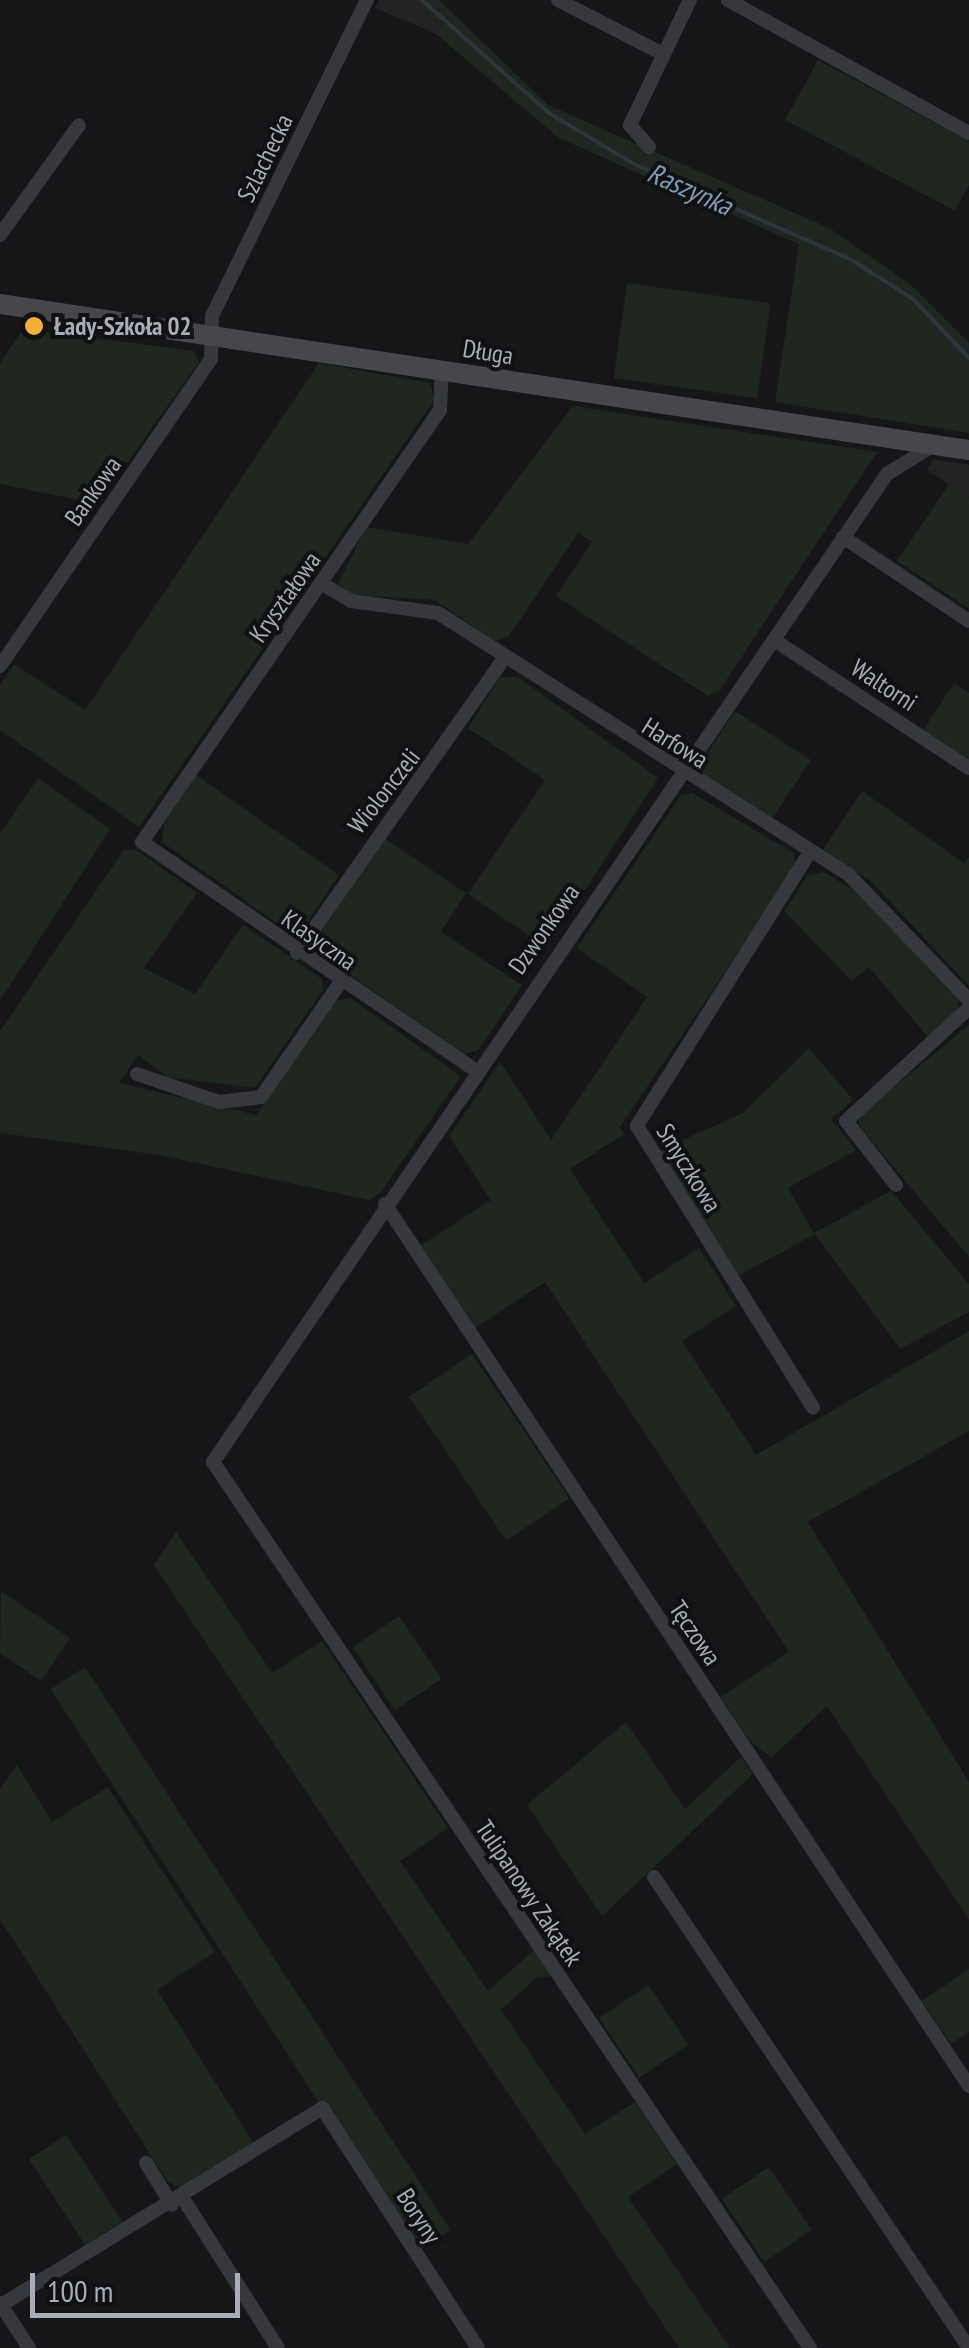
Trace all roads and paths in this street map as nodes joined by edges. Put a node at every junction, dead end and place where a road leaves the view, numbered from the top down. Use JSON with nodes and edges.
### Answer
{"nodes":[{"id":1,"x":367,"y":0,"type":"edge"},
{"id":2,"x":558,"y":0,"type":"edge"},
{"id":3,"x":690,"y":0,"type":"edge"},
{"id":4,"x":728,"y":0,"type":"edge"},
{"id":5,"x":663,"y":54,"type":"junction"},
{"id":6,"x":79,"y":125,"type":"dead end"},
{"id":7,"x":969,"y":133,"type":"edge"},
{"id":8,"x":649,"y":147,"type":"dead end"},
{"id":9,"x":0,"y":234,"type":"edge"},
{"id":10,"x":0,"y":304,"type":"edge"},
{"id":11,"x":210,"y":338,"type":"junction"},
{"id":12,"x":442,"y":370,"type":"junction"},
{"id":13,"x":935,"y":444,"type":"junction"},
{"id":14,"x":969,"y":450,"type":"edge"},
{"id":15,"x":843,"y":537,"type":"junction"},
{"id":16,"x":322,"y":584,"type":"junction"},
{"id":17,"x":969,"y":621,"type":"edge"},
{"id":18,"x":774,"y":640,"type":"junction"},
{"id":19,"x":505,"y":657,"type":"junction"},
{"id":20,"x":0,"y":666,"type":"edge"},
{"id":21,"x":969,"y":768,"type":"edge"},
{"id":22,"x":681,"y":774,"type":"junction"},
{"id":23,"x":142,"y":842,"type":"joint"},
{"id":24,"x":810,"y":852,"type":"junction"},
{"id":25,"x":297,"y":953,"type":"junction"},
{"id":26,"x":340,"y":983,"type":"junction"},
{"id":27,"x":969,"y":1000,"type":"edge"},
{"id":28,"x":969,"y":1008,"type":"edge"},
{"id":29,"x":474,"y":1070,"type":"junction"},
{"id":30,"x":138,"y":1074,"type":"dead end"},
{"id":31,"x":896,"y":1185,"type":"dead end"},
{"id":32,"x":385,"y":1204,"type":"junction"},
{"id":33,"x":814,"y":1408,"type":"dead end"},
{"id":34,"x":212,"y":1462,"type":"joint"},
{"id":35,"x":654,"y":1877,"type":"dead end"},
{"id":36,"x":969,"y":2086,"type":"edge"},
{"id":37,"x":146,"y":2162,"type":"dead end"},
{"id":38,"x":178,"y":2203,"type":"junction"},
{"id":39,"x":1,"y":2304,"type":"edge"},
{"id":40,"x":29,"y":2348,"type":"edge"},
{"id":41,"x":278,"y":2348,"type":"edge"},
{"id":42,"x":478,"y":2348,"type":"edge"},
{"id":43,"x":810,"y":2348,"type":"edge"},
{"id":44,"x":969,"y":2348,"type":"edge"}],
"edges":[{"from":1,"to":11,"type":"street","name":"Szlachecka"},
{"from":2,"to":5,"type":"street"},
{"from":3,"to":5,"type":"street"},
{"from":4,"to":7,"type":"street"},
{"from":5,"to":8,"type":"street"},
{"from":6,"to":9,"type":"street"},
{"from":10,"to":11,"type":"street","name":"Długa"},
{"from":11,"to":12,"type":"street","name":"Długa"},
{"from":11,"to":20,"type":"street","name":"Bankowa"},
{"from":12,"to":13,"type":"street","name":"Długa"},
{"from":12,"to":16,"type":"street","name":"Kryształowa"},
{"from":13,"to":14,"type":"street","name":"Długa"},
{"from":13,"to":15,"type":"street","name":"Dzwonkowa"},
{"from":15,"to":17,"type":"street"},
{"from":15,"to":18,"type":"street","name":"Dzwonkowa"},
{"from":16,"to":19,"type":"street","name":"Harfowa"},
{"from":16,"to":23,"type":"street","name":"Kryształowa"},
{"from":18,"to":21,"type":"street","name":"Waltorni"},
{"from":18,"to":22,"type":"street","name":"Dzwonkowa"},
{"from":19,"to":22,"type":"street","name":"Harfowa"},
{"from":19,"to":25,"type":"street","name":"Wiolonczeli"},
{"from":22,"to":24,"type":"street","name":"Harfowa"},
{"from":22,"to":29,"type":"street","name":"Dzwonkowa"},
{"from":23,"to":25,"type":"street","name":"Klasyczna"},
{"from":24,"to":27,"type":"street","name":"Harfowa"},
{"from":24,"to":33,"type":"street","name":"Smyczkowa"},
{"from":25,"to":26,"type":"street","name":"Klasyczna"},
{"from":26,"to":29,"type":"street","name":"Klasyczna"},
{"from":26,"to":30,"type":"street"},
{"from":28,"to":31,"type":"street"},
{"from":29,"to":32,"type":"street","name":"Dzwonkowa"},
{"from":32,"to":34,"type":"street","name":"Dzwonkowa"},
{"from":32,"to":36,"type":"street","name":"Tęczowa"},
{"from":34,"to":43,"type":"street","name":"Tulipanowy Zakątek"},
{"from":35,"to":44,"type":"street"},
{"from":37,"to":38,"type":"street"},
{"from":38,"to":39,"type":"street"},
{"from":38,"to":41,"type":"street"},
{"from":38,"to":42,"type":"street","name":"Boryny"},
{"from":39,"to":40,"type":"street"}]}
